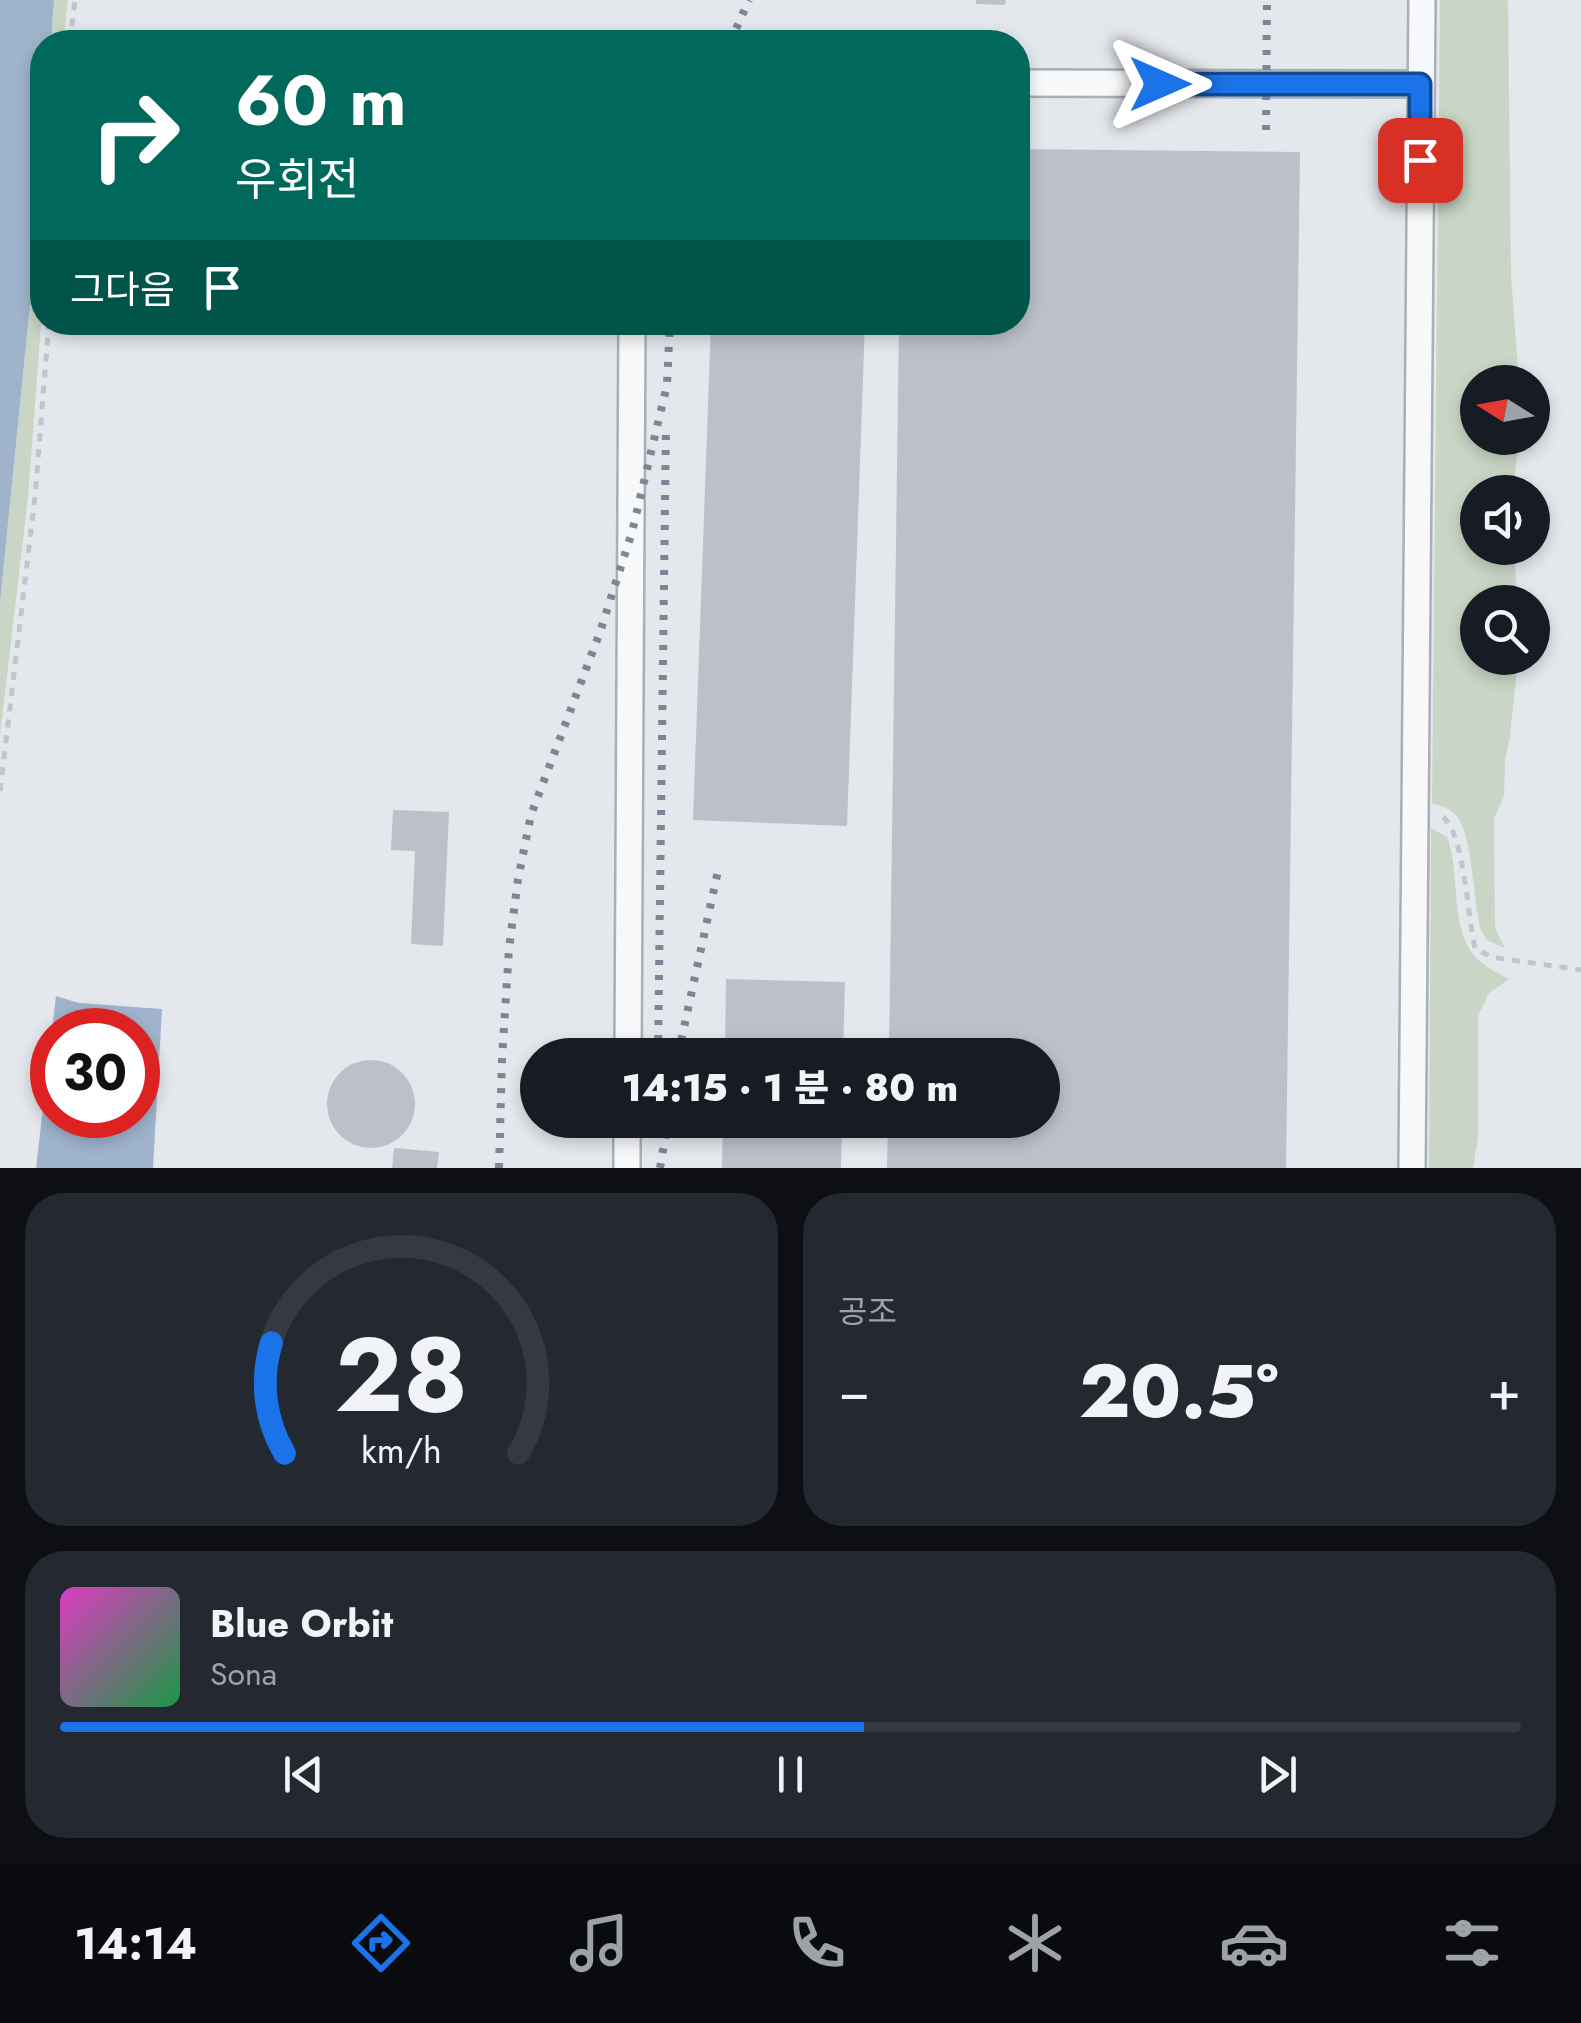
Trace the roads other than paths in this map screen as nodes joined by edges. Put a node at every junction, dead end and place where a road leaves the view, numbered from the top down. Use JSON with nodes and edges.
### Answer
{"nodes":[{"id":1,"x":1422,"y":0,"type":"edge"},
{"id":2,"x":1030,"y":83,"type":"edge"},
{"id":3,"x":1420,"y":84,"type":"junction"},
{"id":4,"x":632,"y":335,"type":"edge"},
{"id":5,"x":628,"y":1038,"type":"edge"},
{"id":6,"x":627,"y":1138,"type":"edge"},
{"id":7,"x":627,"y":1168,"type":"edge"},
{"id":8,"x":1412,"y":1168,"type":"edge"}],
"edges":[{"from":1,"to":3,"type":"street"},
{"from":2,"to":3,"type":"street"},
{"from":3,"to":8,"type":"street"},
{"from":4,"to":5,"type":"street"},
{"from":6,"to":7,"type":"street"}]}
